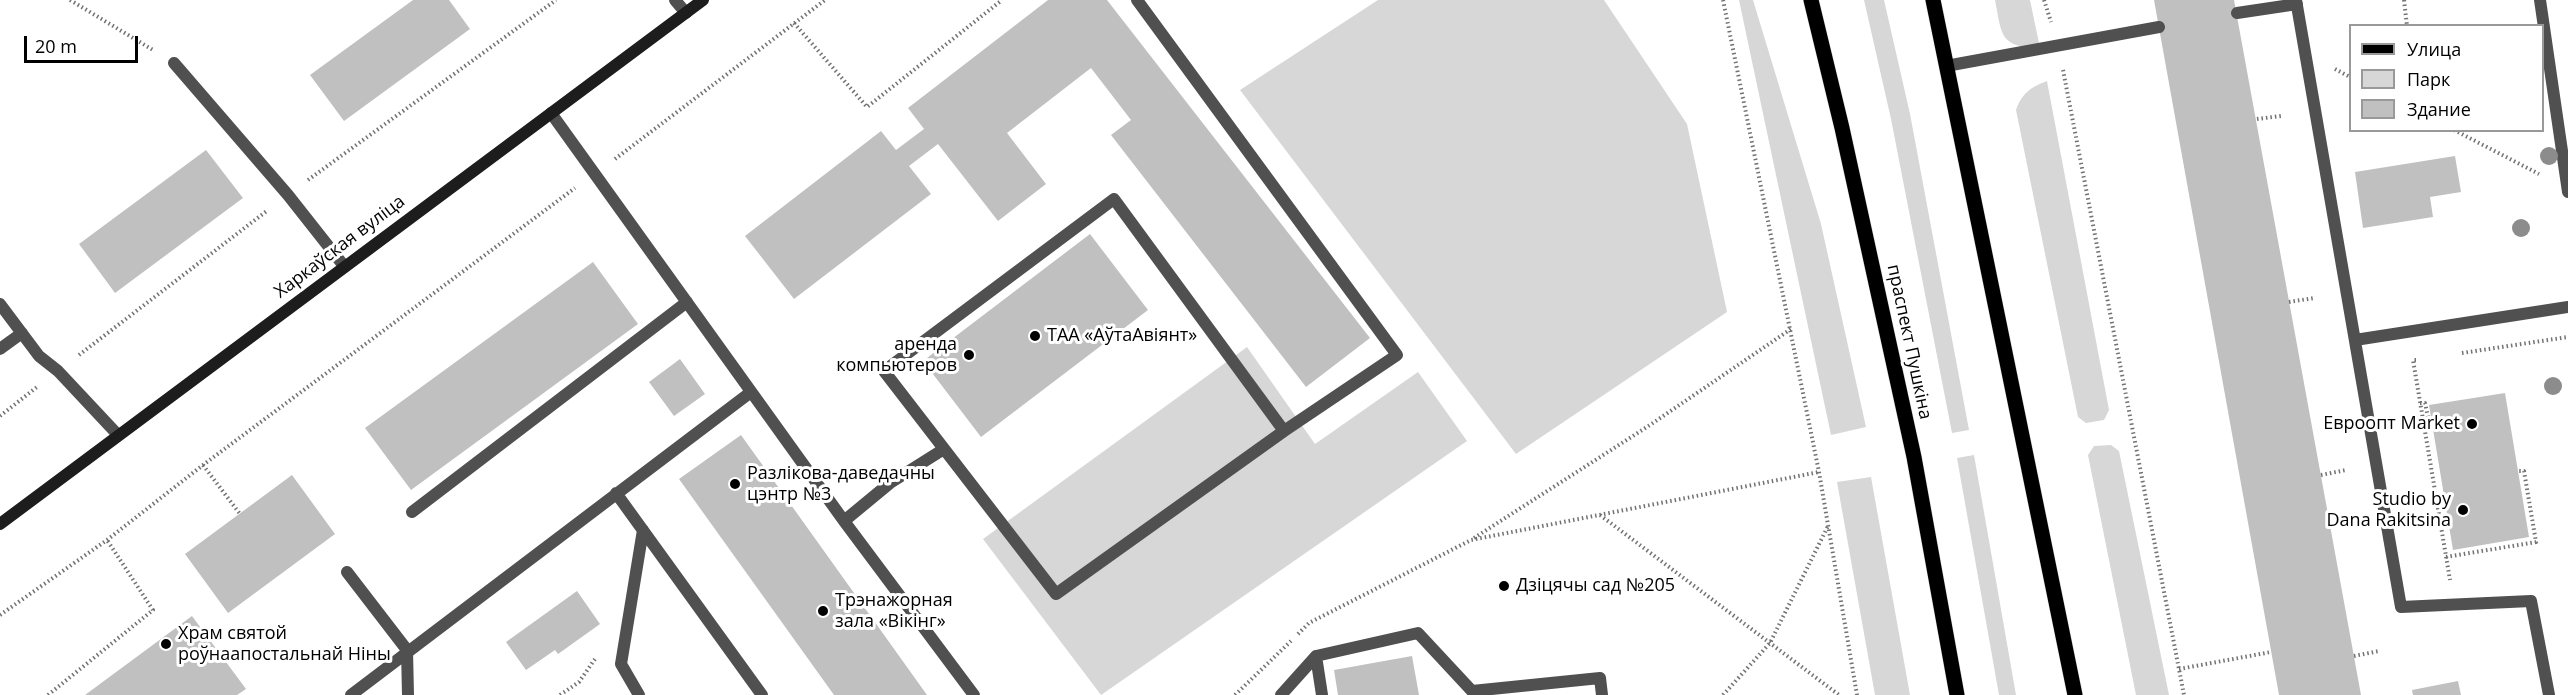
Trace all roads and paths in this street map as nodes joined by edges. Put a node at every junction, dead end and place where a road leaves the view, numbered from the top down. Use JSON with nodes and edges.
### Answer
{"nodes":[{"id":1,"x":70,"y":0,"type":"edge"},
{"id":2,"x":675,"y":0,"type":"edge"},
{"id":3,"x":703,"y":0,"type":"edge"},
{"id":4,"x":825,"y":0,"type":"edge"},
{"id":5,"x":1002,"y":0,"type":"edge"},
{"id":6,"x":1137,"y":0,"type":"edge"},
{"id":7,"x":1723,"y":0,"type":"edge"},
{"id":8,"x":1810,"y":0,"type":"edge"},
{"id":9,"x":1933,"y":0,"type":"edge"},
{"id":10,"x":2404,"y":0,"type":"edge"},
{"id":11,"x":2540,"y":0,"type":"edge"},
{"id":12,"x":2044,"y":1,"type":"edge"},
{"id":13,"x":2296,"y":2,"type":"edge"},
{"id":14,"x":686,"y":13,"type":"junction"},
{"id":15,"x":2237,"y":13,"type":"dead end"},
{"id":16,"x":794,"y":23,"type":"junction"},
{"id":17,"x":2407,"y":24,"type":"edge"},
{"id":18,"x":2544,"y":24,"type":"edge"},
{"id":19,"x":2159,"y":27,"type":"dead end"},
{"id":20,"x":2544,"y":27,"type":"edge"},
{"id":21,"x":2058,"y":46,"type":"junction"},
{"id":22,"x":174,"y":63,"type":"joint"},
{"id":23,"x":1946,"y":66,"type":"junction"},
{"id":24,"x":551,"y":113,"type":"junction"},
{"id":25,"x":2281,"y":116,"type":"dead end"},
{"id":26,"x":2257,"y":119,"type":"dead end"},
{"id":27,"x":2458,"y":132,"type":"edge"},
{"id":28,"x":2470,"y":132,"type":"edge"},
{"id":29,"x":2471,"y":139,"type":"junction"},
{"id":30,"x":595,"y":174,"type":"junction"},
{"id":31,"x":2568,"y":191,"type":"edge"},
{"id":32,"x":344,"y":266,"type":"junction"},
{"id":33,"x":2314,"y":298,"type":"dead end"},
{"id":34,"x":687,"y":302,"type":"junction"},
{"id":35,"x":2289,"y":302,"type":"dead end"},
{"id":36,"x":0,"y":304,"type":"edge"},
{"id":37,"x":2568,"y":307,"type":"edge"},
{"id":38,"x":1792,"y":329,"type":"junction"},
{"id":39,"x":22,"y":333,"type":"junction"},
{"id":40,"x":2568,"y":337,"type":"edge"},
{"id":41,"x":2355,"y":340,"type":"junction"},
{"id":42,"x":0,"y":349,"type":"edge"},
{"id":43,"x":2457,"y":353,"type":"dead end"},
{"id":44,"x":2424,"y":358,"type":"dead end"},
{"id":45,"x":751,"y":392,"type":"junction"},
{"id":46,"x":1284,"y":431,"type":"junction"},
{"id":47,"x":118,"y":435,"type":"junction"},
{"id":48,"x":944,"y":449,"type":"junction"},
{"id":49,"x":203,"y":465,"type":"junction"},
{"id":50,"x":2346,"y":470,"type":"dead end"},
{"id":51,"x":2518,"y":471,"type":"dead end"},
{"id":52,"x":1819,"y":472,"type":"junction"},
{"id":53,"x":2321,"y":475,"type":"dead end"},
{"id":54,"x":616,"y":493,"type":"junction"},
{"id":55,"x":412,"y":512,"type":"dead end"},
{"id":56,"x":240,"y":514,"type":"dead end"},
{"id":57,"x":1599,"y":514,"type":"junction"},
{"id":58,"x":844,"y":521,"type":"junction"},
{"id":59,"x":0,"y":524,"type":"edge"},
{"id":60,"x":1828,"y":525,"type":"junction"},
{"id":61,"x":643,"y":530,"type":"junction"},
{"id":62,"x":107,"y":540,"type":"junction"},
{"id":63,"x":1471,"y":540,"type":"junction"},
{"id":64,"x":2479,"y":545,"type":"dead end"},
{"id":65,"x":2479,"y":551,"type":"junction"},
{"id":66,"x":2446,"y":557,"type":"junction"},
{"id":67,"x":347,"y":572,"type":"dead end"},
{"id":68,"x":2454,"y":604,"type":"junction"},
{"id":69,"x":0,"y":615,"type":"edge"},
{"id":70,"x":1770,"y":643,"type":"junction"},
{"id":71,"x":407,"y":650,"type":"junction"},
{"id":72,"x":2379,"y":651,"type":"dead end"},
{"id":73,"x":2271,"y":652,"type":"dead end"},
{"id":74,"x":1316,"y":656,"type":"junction"},
{"id":75,"x":2354,"y":656,"type":"dead end"},
{"id":76,"x":2179,"y":669,"type":"junction"},
{"id":77,"x":48,"y":695,"type":"edge"},
{"id":78,"x":351,"y":695,"type":"edge"},
{"id":79,"x":408,"y":695,"type":"edge"},
{"id":80,"x":639,"y":695,"type":"edge"},
{"id":81,"x":762,"y":695,"type":"edge"},
{"id":82,"x":974,"y":695,"type":"edge"},
{"id":83,"x":1235,"y":695,"type":"edge"},
{"id":84,"x":1281,"y":695,"type":"edge"},
{"id":85,"x":1322,"y":695,"type":"edge"},
{"id":86,"x":1602,"y":695,"type":"edge"},
{"id":87,"x":1723,"y":695,"type":"edge"},
{"id":88,"x":1839,"y":695,"type":"edge"},
{"id":89,"x":1857,"y":695,"type":"edge"},
{"id":90,"x":1958,"y":695,"type":"edge"},
{"id":91,"x":2075,"y":695,"type":"edge"},
{"id":92,"x":2184,"y":695,"type":"edge"},
{"id":93,"x":2549,"y":695,"type":"edge"}],
"edges":[{"from":1,"to":22,"type":"path"},
{"from":2,"to":14,"type":"lane"},
{"from":3,"to":14,"type":"main road","name":"Харкаўская вуліца"},
{"from":4,"to":16,"type":"path"},
{"from":5,"to":16,"type":"path"},
{"from":6,"to":46,"type":"lane"},
{"from":7,"to":38,"type":"path"},
{"from":8,"to":90,"type":"main road","name":"праспект Пушкіна"},
{"from":9,"to":23,"type":"main road"},
{"from":10,"to":17,"type":"path"},
{"from":11,"to":18,"type":"lane"},
{"from":12,"to":21,"type":"path"},
{"from":13,"to":15,"type":"lane"},
{"from":13,"to":41,"type":"lane"},
{"from":14,"to":24,"type":"main road","name":"Харкаўская вуліца"},
{"from":16,"to":30,"type":"path"},
{"from":19,"to":21,"type":"lane"},
{"from":20,"to":31,"type":"lane"},
{"from":21,"to":23,"type":"lane"},
{"from":21,"to":76,"type":"path"},
{"from":22,"to":32,"type":"lane"},
{"from":23,"to":91,"type":"main road"},
{"from":24,"to":30,"type":"lane"},
{"from":24,"to":32,"type":"main road","name":"Харкаўская вуліца"},
{"from":25,"to":26,"type":"path"},
{"from":27,"to":29,"type":"path"},
{"from":28,"to":29,"type":"path"},
{"from":29,"to":31,"type":"path"},
{"from":30,"to":34,"type":"lane"},
{"from":30,"to":49,"type":"path"},
{"from":32,"to":47,"type":"main road","name":"Харкаўская вуліца"},
{"from":33,"to":35,"type":"path"},
{"from":34,"to":45,"type":"lane"},
{"from":34,"to":55,"type":"lane"},
{"from":36,"to":39,"type":"lane"},
{"from":37,"to":41,"type":"lane"},
{"from":38,"to":52,"type":"path"},
{"from":38,"to":63,"type":"path"},
{"from":39,"to":42,"type":"lane"},
{"from":39,"to":47,"type":"lane"},
{"from":40,"to":43,"type":"path"},
{"from":41,"to":68,"type":"lane"},
{"from":44,"to":66,"type":"path"},
{"from":45,"to":54,"type":"lane"},
{"from":45,"to":58,"type":"lane"},
{"from":46,"to":48,"type":"lane"},
{"from":46,"to":48,"type":"lane"},
{"from":47,"to":59,"type":"main road","name":"Харкаўская вуліца"},
{"from":48,"to":58,"type":"lane"},
{"from":49,"to":56,"type":"path"},
{"from":49,"to":62,"type":"path"},
{"from":50,"to":53,"type":"path"},
{"from":51,"to":65,"type":"path"},
{"from":52,"to":57,"type":"path"},
{"from":52,"to":60,"type":"path"},
{"from":54,"to":61,"type":"lane"},
{"from":54,"to":71,"type":"lane"},
{"from":57,"to":63,"type":"path"},
{"from":57,"to":70,"type":"path"},
{"from":58,"to":82,"type":"lane"},
{"from":60,"to":70,"type":"path"},
{"from":60,"to":89,"type":"path"},
{"from":61,"to":80,"type":"lane"},
{"from":61,"to":81,"type":"lane"},
{"from":62,"to":69,"type":"path"},
{"from":62,"to":77,"type":"path"},
{"from":63,"to":83,"type":"path"},
{"from":64,"to":65,"type":"path"},
{"from":65,"to":66,"type":"path"},
{"from":66,"to":68,"type":"path"},
{"from":67,"to":71,"type":"lane"},
{"from":68,"to":93,"type":"lane"},
{"from":70,"to":87,"type":"path"},
{"from":70,"to":88,"type":"path"},
{"from":71,"to":78,"type":"lane"},
{"from":71,"to":79,"type":"lane"},
{"from":72,"to":75,"type":"path"},
{"from":73,"to":76,"type":"path"},
{"from":74,"to":84,"type":"lane"},
{"from":74,"to":85,"type":"lane"},
{"from":74,"to":86,"type":"lane"},
{"from":76,"to":92,"type":"path"}]}
